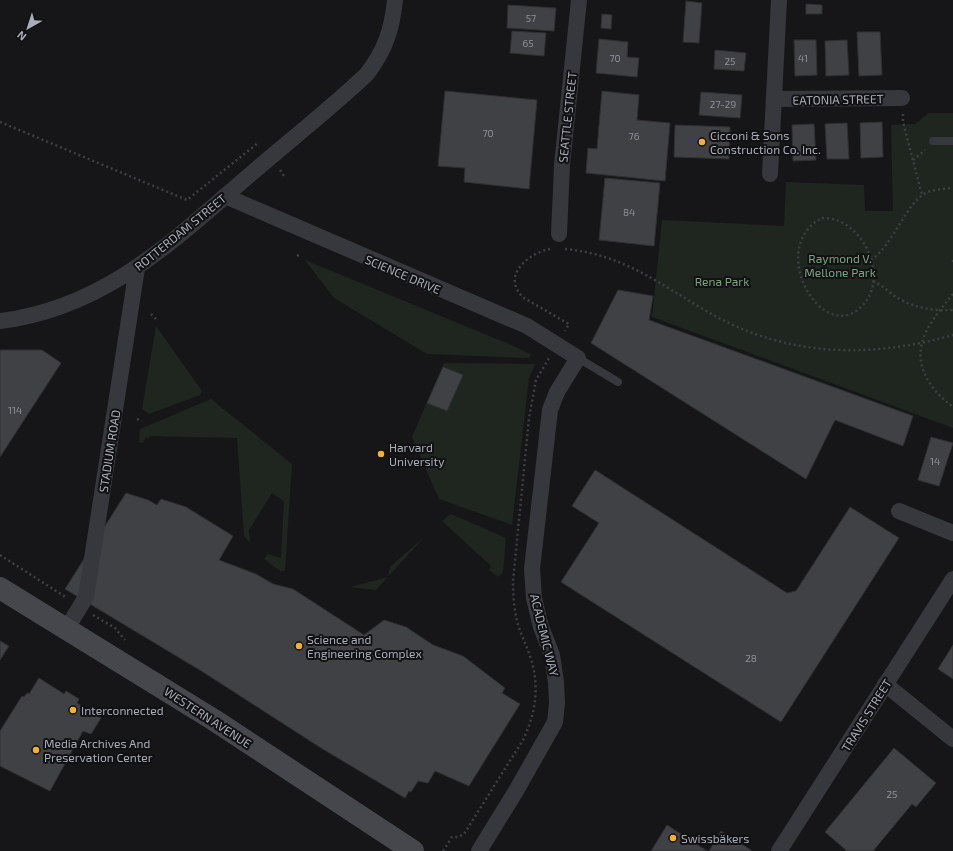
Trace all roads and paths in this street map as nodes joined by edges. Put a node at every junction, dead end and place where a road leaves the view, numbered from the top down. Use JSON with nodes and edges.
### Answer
{"nodes":[{"id":1,"x":395,"y":0,"type":"edge"},
{"id":2,"x":579,"y":0,"type":"edge"},
{"id":3,"x":779,"y":0,"type":"edge"},
{"id":4,"x":902,"y":98,"type":"joint"},
{"id":5,"x":774,"y":100,"type":"junction"},
{"id":6,"x":0,"y":122,"type":"edge"},
{"id":7,"x":932,"y":141,"type":"dead end"},
{"id":8,"x":953,"y":141,"type":"edge"},
{"id":9,"x":258,"y":143,"type":"dead end"},
{"id":10,"x":770,"y":174,"type":"dead end"},
{"id":11,"x":953,"y":188,"type":"edge"},
{"id":12,"x":922,"y":195,"type":"junction"},
{"id":13,"x":225,"y":196,"type":"junction"},
{"id":14,"x":557,"y":244,"type":"junction"},
{"id":15,"x":871,"y":260,"type":"junction"},
{"id":16,"x":953,"y":260,"type":"edge"},
{"id":17,"x":953,"y":263,"type":"edge"},
{"id":18,"x":137,"y":268,"type":"junction"},
{"id":19,"x":873,"y":281,"type":"junction"},
{"id":20,"x":953,"y":294,"type":"edge"},
{"id":21,"x":953,"y":310,"type":"edge"},
{"id":22,"x":940,"y":311,"type":"junction"},
{"id":23,"x":151,"y":314,"type":"dead end"},
{"id":24,"x":157,"y":320,"type":"dead end"},
{"id":25,"x":0,"y":321,"type":"edge"},
{"id":26,"x":569,"y":324,"type":"dead end"},
{"id":27,"x":953,"y":335,"type":"edge"},
{"id":28,"x":922,"y":343,"type":"junction"},
{"id":29,"x":578,"y":358,"type":"junction"},
{"id":30,"x":544,"y":366,"type":"dead end"},
{"id":31,"x":618,"y":382,"type":"dead end"},
{"id":32,"x":953,"y":407,"type":"edge"},
{"id":33,"x":137,"y":419,"type":"dead end"},
{"id":34,"x":142,"y":421,"type":"dead end"},
{"id":35,"x":899,"y":511,"type":"dead end"},
{"id":36,"x":511,"y":533,"type":"dead end"},
{"id":37,"x":953,"y":533,"type":"edge"},
{"id":38,"x":517,"y":534,"type":"junction"},
{"id":39,"x":0,"y":555,"type":"edge"},
{"id":40,"x":953,"y":579,"type":"edge"},
{"id":41,"x":0,"y":588,"type":"edge"},
{"id":42,"x":71,"y":600,"type":"dead end"},
{"id":43,"x":67,"y":628,"type":"junction"},
{"id":44,"x":885,"y":684,"type":"junction"},
{"id":45,"x":953,"y":739,"type":"edge"},
{"id":46,"x":784,"y":849,"type":"edge"},
{"id":47,"x":414,"y":851,"type":"edge"},
{"id":48,"x":443,"y":851,"type":"edge"},
{"id":49,"x":479,"y":851,"type":"edge"}],
"edges":[{"from":1,"to":13,"type":"street","name":"ROTTERDAM STREET"},
{"from":2,"to":14,"type":"street","name":"SEATTLE STREET"},
{"from":3,"to":5,"type":"street"},
{"from":4,"to":5,"type":"street","name":"EATONIA STREET"},
{"from":4,"to":12,"type":"path"},
{"from":5,"to":10,"type":"street"},
{"from":6,"to":9,"type":"path"},
{"from":7,"to":8,"type":"lane"},
{"from":11,"to":12,"type":"path"},
{"from":12,"to":15,"type":"path"},
{"from":13,"to":18,"type":"street","name":"ROTTERDAM STREET"},
{"from":13,"to":29,"type":"street","name":"SCIENCE DRIVE"},
{"from":14,"to":26,"type":"path"},
{"from":14,"to":28,"type":"path"},
{"from":15,"to":19,"type":"path"},
{"from":15,"to":19,"type":"path"},
{"from":16,"to":17,"type":"path"},
{"from":18,"to":25,"type":"street","name":"ROTTERDAM STREET"},
{"from":18,"to":43,"type":"street","name":"STADIUM ROAD"},
{"from":19,"to":22,"type":"path"},
{"from":20,"to":22,"type":"path"},
{"from":21,"to":22,"type":"path"},
{"from":22,"to":28,"type":"path"},
{"from":23,"to":24,"type":"path"},
{"from":27,"to":28,"type":"path"},
{"from":28,"to":32,"type":"path"},
{"from":29,"to":31,"type":"lane"},
{"from":29,"to":49,"type":"street","name":"ACADEMIC WAY"},
{"from":30,"to":38,"type":"path","name":"ACADEMIC WAY"},
{"from":33,"to":34,"type":"path"},
{"from":35,"to":37,"type":"street"},
{"from":36,"to":38,"type":"path"},
{"from":38,"to":48,"type":"path","name":"ACADEMIC WAY"},
{"from":39,"to":42,"type":"path"},
{"from":40,"to":44,"type":"street","name":"TRAVIS STREET"},
{"from":41,"to":43,"type":"main road","name":"WESTERN AVENUE"},
{"from":43,"to":47,"type":"main road","name":"WESTERN AVENUE"},
{"from":44,"to":45,"type":"street"},
{"from":44,"to":46,"type":"street","name":"TRAVIS STREET"}]}
